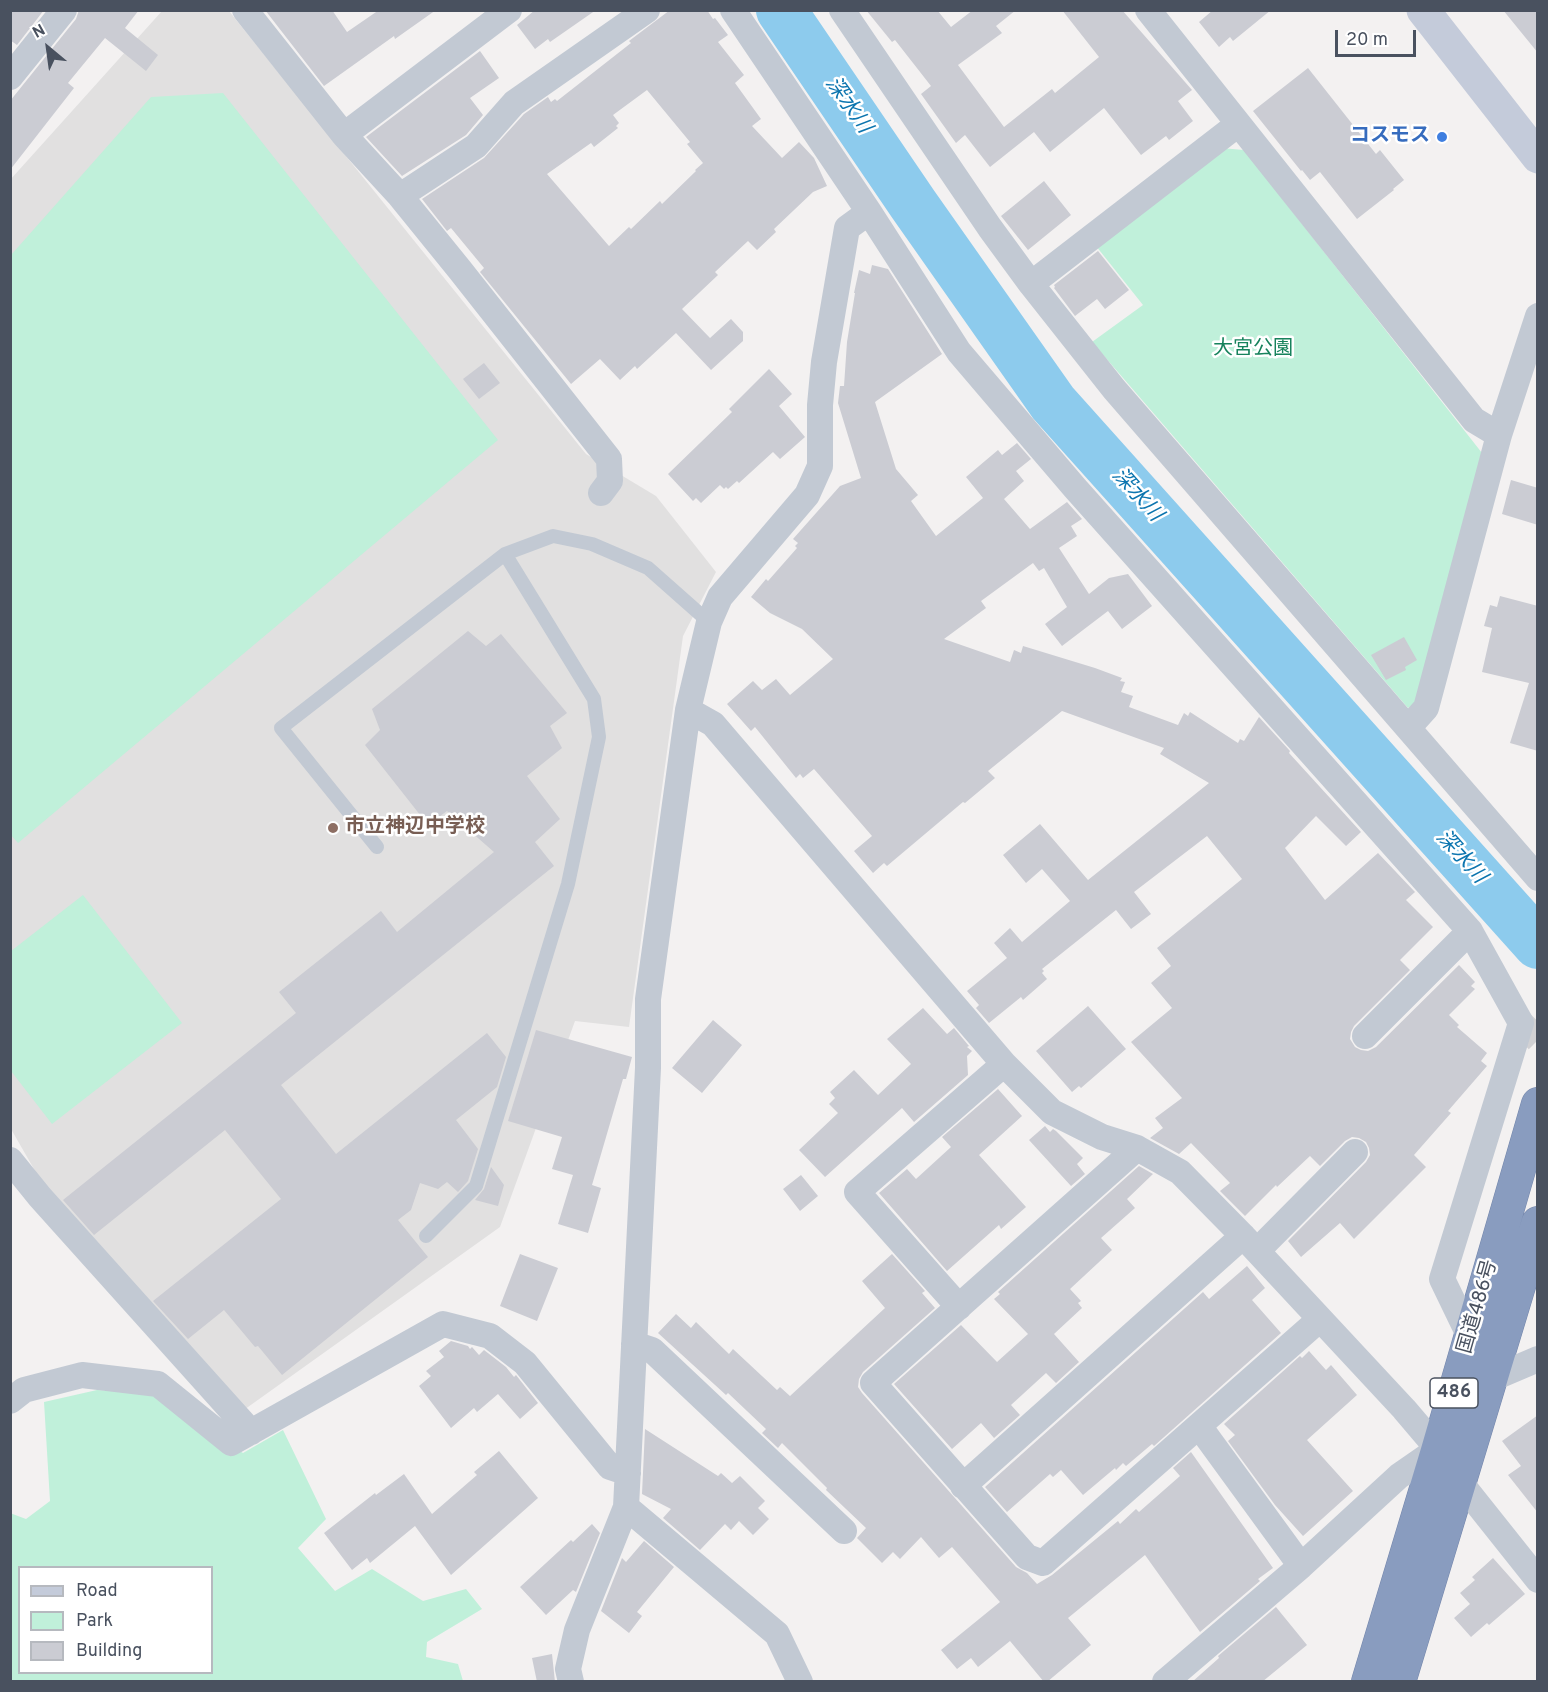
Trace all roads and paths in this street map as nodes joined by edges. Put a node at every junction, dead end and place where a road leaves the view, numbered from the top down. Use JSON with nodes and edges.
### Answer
{"nodes":[{"id":1,"x":64,"y":10,"type":"edge"},
{"id":2,"x":509,"y":10,"type":"edge"},
{"id":3,"x":647,"y":10,"type":"edge"},
{"id":4,"x":733,"y":10,"type":"edge"},
{"id":5,"x":842,"y":10,"type":"edge"},
{"id":6,"x":1148,"y":10,"type":"edge"},
{"id":7,"x":1423,"y":10,"type":"edge"},
{"id":8,"x":246,"y":11,"type":"edge"},
{"id":9,"x":10,"y":77,"type":"edge"},
{"id":10,"x":1237,"y":125,"type":"junction"},
{"id":11,"x":344,"y":135,"type":"junction"},
{"id":12,"x":1538,"y":157,"type":"edge"},
{"id":13,"x":400,"y":196,"type":"junction"},
{"id":14,"x":869,"y":212,"type":"junction"},
{"id":15,"x":1031,"y":285,"type":"junction"},
{"id":16,"x":1538,"y":316,"type":"edge"},
{"id":17,"x":1499,"y":435,"type":"junction"},
{"id":18,"x":602,"y":493,"type":"dead end"},
{"id":19,"x":505,"y":554,"type":"junction"},
{"id":20,"x":709,"y":622,"type":"junction"},
{"id":21,"x":688,"y":710,"type":"junction"},
{"id":22,"x":1408,"y":728,"type":"junction"},
{"id":23,"x":377,"y":847,"type":"dead end"},
{"id":24,"x":1538,"y":878,"type":"edge"},
{"id":25,"x":1470,"y":931,"type":"junction"},
{"id":26,"x":1365,"y":1036,"type":"dead end"},
{"id":27,"x":1004,"y":1064,"type":"junction"},
{"id":28,"x":1538,"y":1104,"type":"edge"},
{"id":29,"x":1137,"y":1148,"type":"junction"},
{"id":30,"x":1355,"y":1152,"type":"dead end"},
{"id":31,"x":10,"y":1160,"type":"edge"},
{"id":32,"x":1538,"y":1223,"type":"edge"},
{"id":33,"x":426,"y":1236,"type":"dead end"},
{"id":34,"x":1250,"y":1244,"type":"junction"},
{"id":35,"x":959,"y":1307,"type":"junction"},
{"id":36,"x":1320,"y":1319,"type":"junction"},
{"id":37,"x":1470,"y":1337,"type":"junction"},
{"id":38,"x":634,"y":1344,"type":"junction"},
{"id":39,"x":1535,"y":1353,"type":"edge"},
{"id":40,"x":1491,"y":1379,"type":"junction"},
{"id":41,"x":10,"y":1401,"type":"edge"},
{"id":42,"x":1199,"y":1426,"type":"junction"},
{"id":43,"x":251,"y":1432,"type":"junction"},
{"id":44,"x":1438,"y":1449,"type":"junction"},
{"id":45,"x":628,"y":1473,"type":"junction"},
{"id":46,"x":1460,"y":1482,"type":"junction"},
{"id":47,"x":963,"y":1486,"type":"junction"},
{"id":48,"x":626,"y":1507,"type":"junction"},
{"id":49,"x":844,"y":1531,"type":"dead end"},
{"id":50,"x":1301,"y":1566,"type":"junction"},
{"id":51,"x":1538,"y":1580,"type":"edge"},
{"id":52,"x":571,"y":1682,"type":"edge"},
{"id":53,"x":800,"y":1682,"type":"edge"},
{"id":54,"x":1166,"y":1682,"type":"edge"},
{"id":55,"x":1368,"y":1682,"type":"edge"},
{"id":56,"x":1399,"y":1682,"type":"edge"}],
"edges":[{"from":1,"to":9,"type":"street"},
{"from":2,"to":11,"type":"street"},
{"from":3,"to":13,"type":"street"},
{"from":4,"to":14,"type":"street"},
{"from":5,"to":15,"type":"street"},
{"from":6,"to":10,"type":"street"},
{"from":7,"to":12,"type":"street"},
{"from":8,"to":11,"type":"street"},
{"from":10,"to":15,"type":"street"},
{"from":10,"to":17,"type":"street"},
{"from":11,"to":13,"type":"street"},
{"from":13,"to":18,"type":"street"},
{"from":14,"to":20,"type":"street"},
{"from":14,"to":25,"type":"street"},
{"from":15,"to":22,"type":"street"},
{"from":16,"to":17,"type":"street"},
{"from":17,"to":22,"type":"street"},
{"from":19,"to":20,"type":"lane"},
{"from":19,"to":23,"type":"lane"},
{"from":19,"to":33,"type":"lane"},
{"from":20,"to":21,"type":"street"},
{"from":21,"to":27,"type":"street"},
{"from":21,"to":38,"type":"street"},
{"from":22,"to":24,"type":"street"},
{"from":25,"to":26,"type":"street"},
{"from":25,"to":37,"type":"street"},
{"from":27,"to":29,"type":"street"},
{"from":27,"to":35,"type":"street"},
{"from":28,"to":37,"type":"highway","name":"国道486号","number":"486"},
{"from":29,"to":34,"type":"street"},
{"from":29,"to":35,"type":"street"},
{"from":30,"to":34,"type":"street"},
{"from":31,"to":43,"type":"street"},
{"from":32,"to":40,"type":"highway","name":"国道486号","number":"486"},
{"from":34,"to":36,"type":"street"},
{"from":34,"to":47,"type":"street"},
{"from":35,"to":47,"type":"street"},
{"from":36,"to":42,"type":"street"},
{"from":36,"to":44,"type":"street"},
{"from":37,"to":44,"type":"highway","name":"国道486号","number":"486"},
{"from":38,"to":45,"type":"street"},
{"from":38,"to":49,"type":"street"},
{"from":39,"to":40,"type":"street"},
{"from":40,"to":46,"type":"highway","name":"国道486号","number":"486"},
{"from":41,"to":43,"type":"street"},
{"from":42,"to":47,"type":"street"},
{"from":42,"to":50,"type":"street"},
{"from":43,"to":45,"type":"street"},
{"from":44,"to":46,"type":"street"},
{"from":44,"to":50,"type":"street"},
{"from":44,"to":55,"type":"highway","name":"国道486号","number":"486"},
{"from":45,"to":48,"type":"street"},
{"from":46,"to":51,"type":"street"},
{"from":46,"to":56,"type":"highway","name":"国道486号","number":"486"},
{"from":48,"to":52,"type":"street"},
{"from":48,"to":53,"type":"street"},
{"from":50,"to":54,"type":"street"}]}
